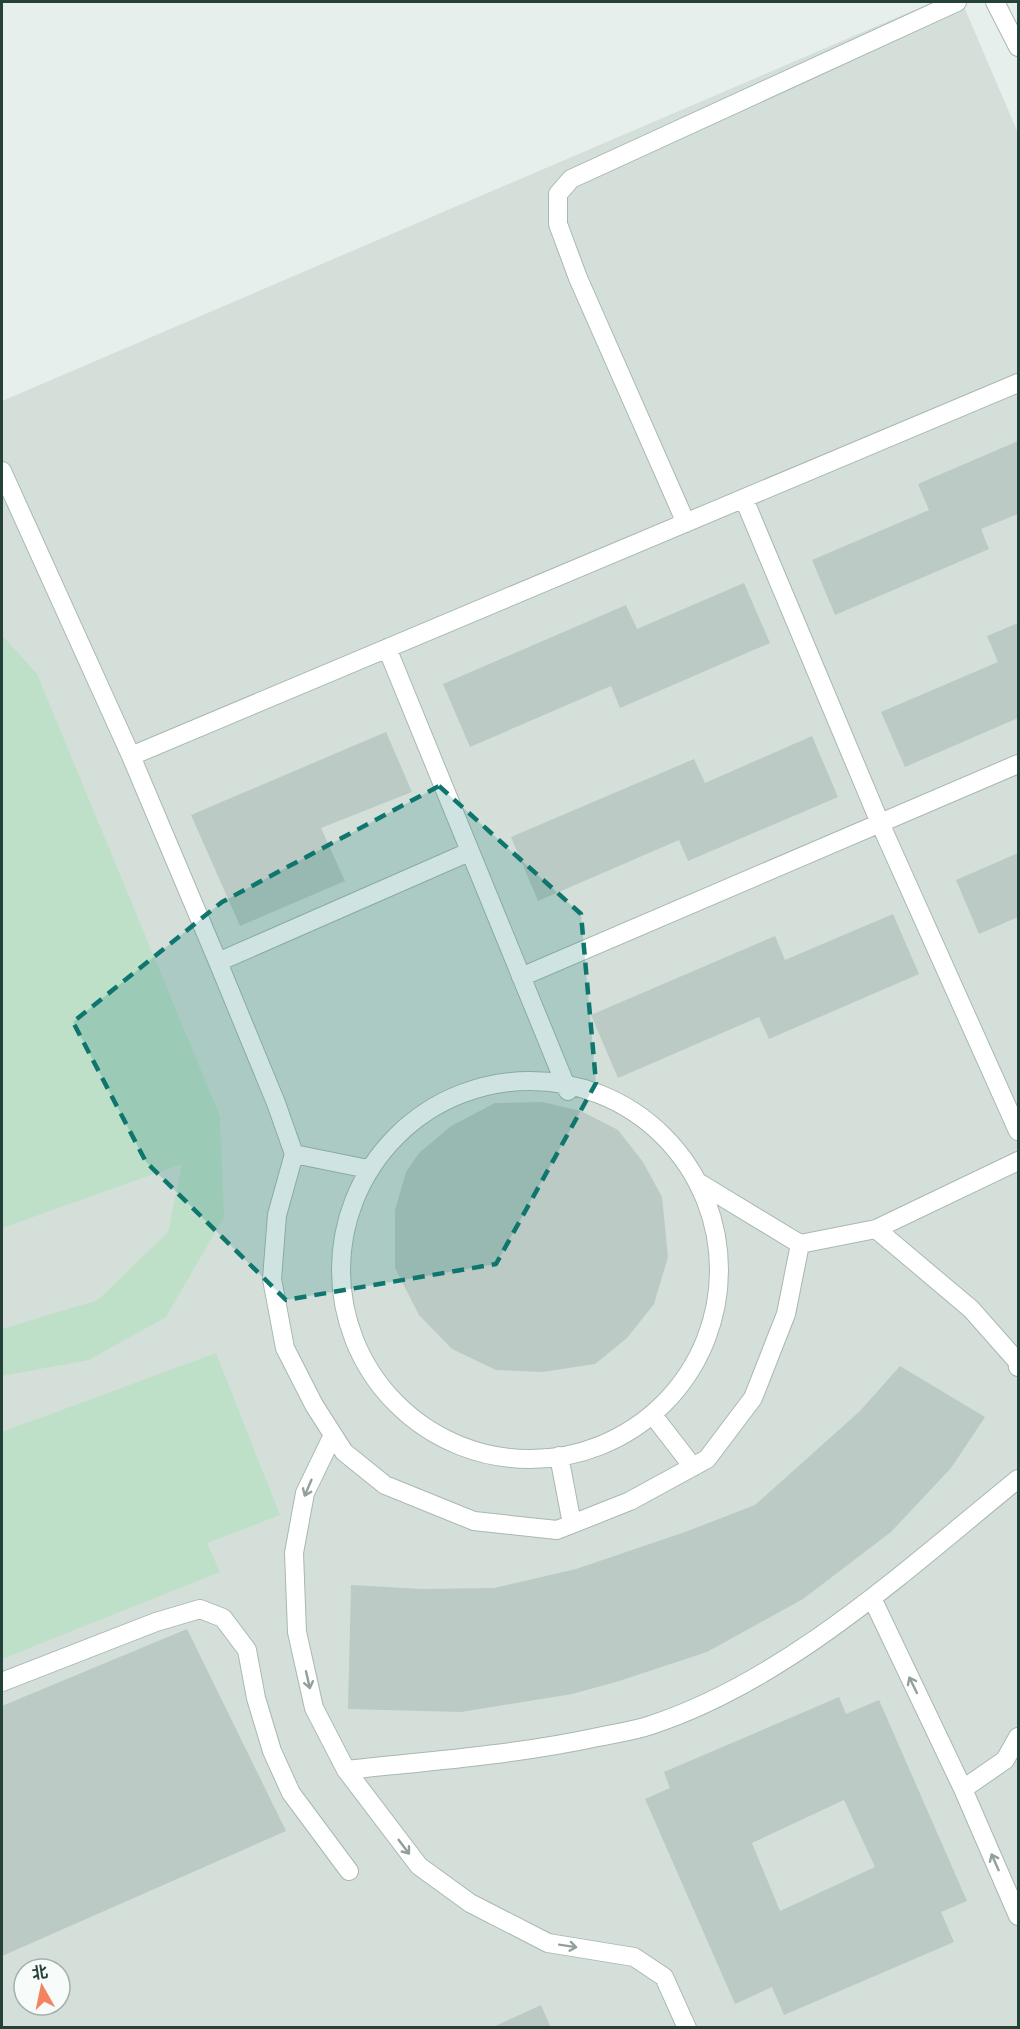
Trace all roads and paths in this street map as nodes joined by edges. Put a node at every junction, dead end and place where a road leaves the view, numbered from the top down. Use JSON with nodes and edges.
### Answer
{"nodes":[{"id":1,"x":957,"y":2,"type":"edge"},
{"id":2,"x":995,"y":2,"type":"edge"},
{"id":3,"x":1018,"y":47,"type":"edge"},
{"id":4,"x":1018,"y":383,"type":"edge"},
{"id":5,"x":2,"y":471,"type":"edge"},
{"id":6,"x":744,"y":499,"type":"junction"},
{"id":7,"x":686,"y":523,"type":"junction"},
{"id":8,"x":387,"y":648,"type":"junction"},
{"id":9,"x":131,"y":756,"type":"junction"},
{"id":10,"x":1018,"y":764,"type":"edge"},
{"id":11,"x":880,"y":823,"type":"junction"},
{"id":12,"x":469,"y":852,"type":"junction"},
{"id":13,"x":218,"y":962,"type":"junction"},
{"id":14,"x":521,"y":977,"type":"junction"},
{"id":15,"x":568,"y":1090,"type":"junction"},
{"id":16,"x":1018,"y":1131,"type":"edge"},
{"id":17,"x":294,"y":1154,"type":"junction"},
{"id":18,"x":1018,"y":1161,"type":"edge"},
{"id":19,"x":368,"y":1169,"type":"junction"},
{"id":20,"x":701,"y":1184,"type":"junction"},
{"id":21,"x":876,"y":1229,"type":"junction"},
{"id":22,"x":800,"y":1244,"type":"junction"},
{"id":23,"x":1018,"y":1367,"type":"edge"},
{"id":24,"x":652,"y":1414,"type":"junction"},
{"id":25,"x":333,"y":1435,"type":"junction"},
{"id":26,"x":559,"y":1456,"type":"junction"},
{"id":27,"x":693,"y":1467,"type":"junction"},
{"id":28,"x":1018,"y":1479,"type":"edge"},
{"id":29,"x":572,"y":1524,"type":"junction"},
{"id":30,"x":872,"y":1598,"type":"junction"},
{"id":31,"x":2,"y":1682,"type":"edge"},
{"id":32,"x":1018,"y":1737,"type":"edge"},
{"id":33,"x":346,"y":1770,"type":"junction"},
{"id":34,"x":963,"y":1789,"type":"junction"},
{"id":35,"x":349,"y":1871,"type":"dead end"},
{"id":36,"x":1018,"y":1916,"type":"edge"},
{"id":37,"x":687,"y":2028,"type":"edge"}],
"edges":[{"from":1,"to":7,"type":"street"},
{"from":2,"to":3,"type":"street"},
{"from":4,"to":6,"type":"street"},
{"from":5,"to":9,"type":"street"},
{"from":6,"to":7,"type":"street"},
{"from":6,"to":11,"type":"street"},
{"from":7,"to":8,"type":"street"},
{"from":8,"to":9,"type":"street"},
{"from":8,"to":12,"type":"street"},
{"from":9,"to":13,"type":"street"},
{"from":10,"to":11,"type":"street"},
{"from":11,"to":14,"type":"street"},
{"from":11,"to":16,"type":"street"},
{"from":12,"to":13,"type":"street"},
{"from":12,"to":14,"type":"street"},
{"from":13,"to":17,"type":"street"},
{"from":14,"to":15,"type":"street"},
{"from":15,"to":19,"type":"street"},
{"from":15,"to":20,"type":"street"},
{"from":17,"to":19,"type":"street"},
{"from":17,"to":25,"type":"street"},
{"from":18,"to":21,"type":"street"},
{"from":19,"to":26,"type":"street"},
{"from":20,"to":22,"type":"street"},
{"from":20,"to":24,"type":"street"},
{"from":21,"to":22,"type":"street"},
{"from":21,"to":23,"type":"street"},
{"from":22,"to":27,"type":"street"},
{"from":24,"to":26,"type":"street"},
{"from":24,"to":27,"type":"street"},
{"from":25,"to":29,"type":"street"},
{"from":25,"to":33,"type":"street","one_way":true},
{"from":26,"to":29,"type":"street"},
{"from":27,"to":29,"type":"street"},
{"from":28,"to":30,"type":"street"},
{"from":30,"to":33,"type":"street"},
{"from":34,"to":30,"type":"street","one_way":true},
{"from":31,"to":35,"type":"street"},
{"from":32,"to":34,"type":"street"},
{"from":33,"to":37,"type":"street","one_way":true},
{"from":36,"to":34,"type":"street","one_way":true}]}
